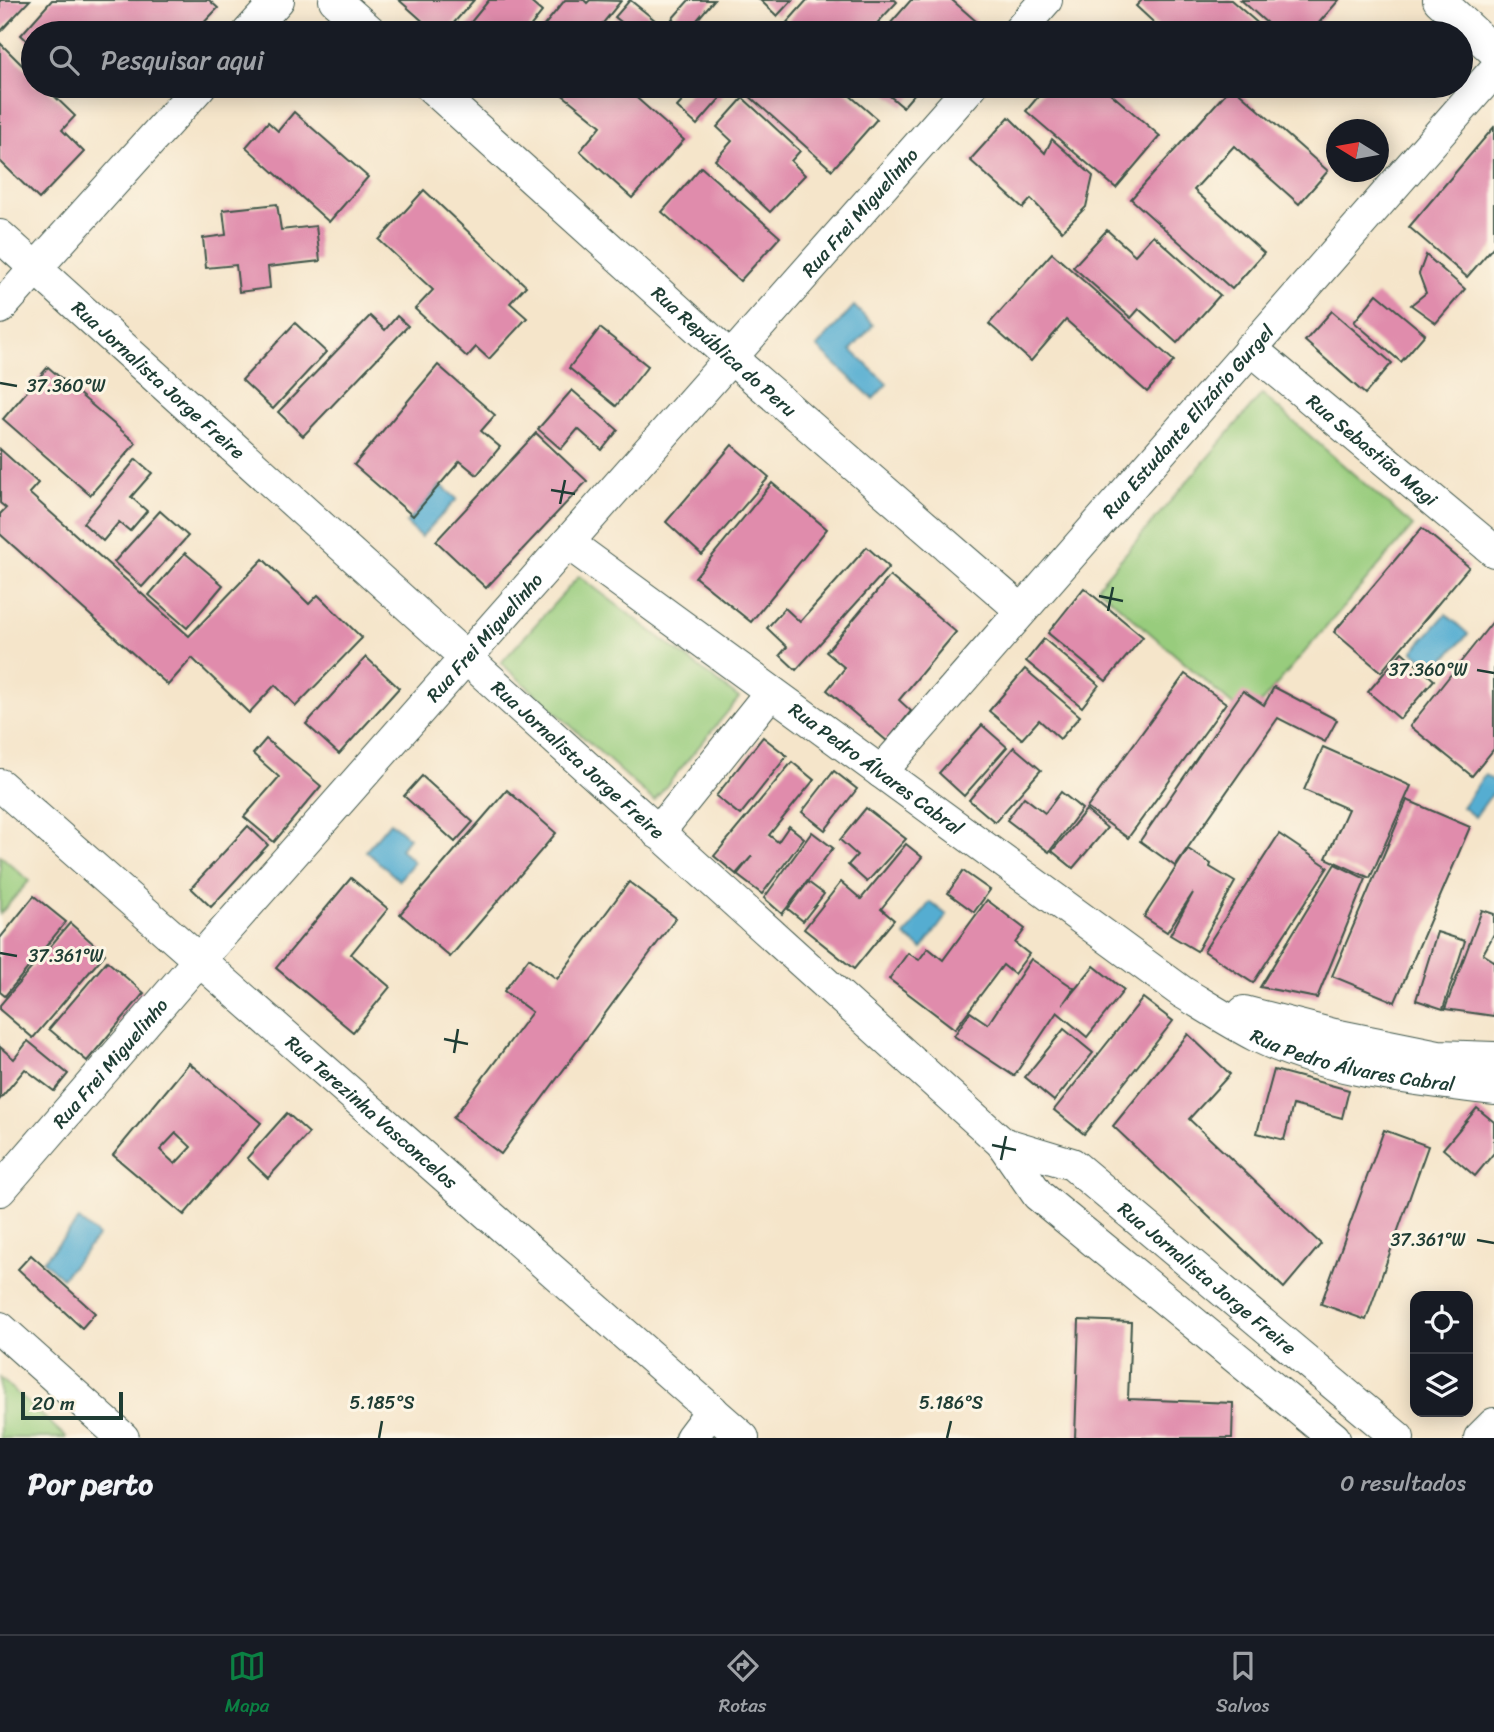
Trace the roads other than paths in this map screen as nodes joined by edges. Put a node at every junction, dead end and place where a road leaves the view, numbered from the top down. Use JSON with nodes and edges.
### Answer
{"nodes":[{"id":1,"x":278,"y":0,"type":"edge"},
{"id":2,"x":335,"y":0,"type":"edge"},
{"id":3,"x":1439,"y":0,"type":"edge"},
{"id":4,"x":1043,"y":1,"type":"edge"},
{"id":5,"x":259,"y":21,"type":"edge"},
{"id":6,"x":359,"y":21,"type":"edge"},
{"id":7,"x":1027,"y":21,"type":"edge"},
{"id":8,"x":1462,"y":21,"type":"edge"},
{"id":9,"x":1473,"y":32,"type":"edge"},
{"id":10,"x":1494,"y":51,"type":"edge"},
{"id":11,"x":1494,"y":71,"type":"edge"},
{"id":12,"x":1473,"y":95,"type":"edge"},
{"id":13,"x":189,"y":98,"type":"edge"},
{"id":14,"x":443,"y":98,"type":"edge"},
{"id":15,"x":960,"y":98,"type":"edge"},
{"id":16,"x":1470,"y":98,"type":"edge"},
{"id":17,"x":0,"y":236,"type":"edge"},
{"id":18,"x":36,"y":268,"type":"junction"},
{"id":19,"x":0,"y":307,"type":"edge"},
{"id":20,"x":1250,"y":348,"type":"junction"},
{"id":21,"x":731,"y":358,"type":"junction"},
{"id":22,"x":568,"y":543,"type":"junction"},
{"id":23,"x":1494,"y":551,"type":"edge"},
{"id":24,"x":1021,"y":610,"type":"junction"},
{"id":25,"x":467,"y":658,"type":"junction"},
{"id":26,"x":771,"y":692,"type":"junction"},
{"id":27,"x":881,"y":772,"type":"junction"},
{"id":28,"x":0,"y":785,"type":"edge"},
{"id":29,"x":657,"y":833,"type":"junction"},
{"id":30,"x":198,"y":961,"type":"junction"},
{"id":31,"x":1182,"y":992,"type":"junction"},
{"id":32,"x":1494,"y":1058,"type":"edge"},
{"id":33,"x":1494,"y":1089,"type":"edge"},
{"id":34,"x":1002,"y":1143,"type":"junction"},
{"id":35,"x":0,"y":1190,"type":"edge"},
{"id":36,"x":0,"y":1328,"type":"edge"},
{"id":37,"x":712,"y":1410,"type":"junction"},
{"id":38,"x":1494,"y":1424,"type":"edge"},
{"id":39,"x":123,"y":1438,"type":"edge"},
{"id":40,"x":691,"y":1438,"type":"edge"},
{"id":41,"x":743,"y":1438,"type":"edge"},
{"id":42,"x":1334,"y":1438,"type":"edge"},
{"id":43,"x":1398,"y":1438,"type":"edge"},
{"id":44,"x":1480,"y":1438,"type":"edge"}],
"edges":[{"from":1,"to":5,"type":"street"},
{"from":2,"to":6,"type":"street"},
{"from":3,"to":8,"type":"street"},
{"from":4,"to":7,"type":"street"},
{"from":9,"to":10,"type":"street"},
{"from":11,"to":12,"type":"street","name":"Rua Estudante Elizário Gurgel"},
{"from":13,"to":18,"type":"street"},
{"from":14,"to":21,"type":"street","name":"Rua República do Peru"},
{"from":15,"to":21,"type":"street","name":"Rua Frei Miguelinho"},
{"from":16,"to":20,"type":"street","name":"Rua Estudante Elizário Gurgel"},
{"from":17,"to":18,"type":"street","name":"Rua Jornalista Jorge Freire"},
{"from":18,"to":19,"type":"street"},
{"from":18,"to":25,"type":"street","name":"Rua Jornalista Jorge Freire"},
{"from":20,"to":23,"type":"street","name":"Rua Sebastião Magi"},
{"from":20,"to":24,"type":"street","name":"Rua Estudante Elizário Gurgel"},
{"from":21,"to":22,"type":"street","name":"Rua Frei Miguelinho"},
{"from":21,"to":24,"type":"street","name":"Rua República do Peru"},
{"from":22,"to":25,"type":"street","name":"Rua Frei Miguelinho"},
{"from":22,"to":26,"type":"street","name":"Rua Pedro Álvares Cabral"},
{"from":24,"to":27,"type":"street","name":"Rua Estudante Elizário Gurgel"},
{"from":25,"to":29,"type":"street","name":"Rua Jornalista Jorge Freire"},
{"from":25,"to":30,"type":"street","name":"Rua Frei Miguelinho"},
{"from":26,"to":27,"type":"street","name":"Rua Pedro Álvares Cabral"},
{"from":26,"to":29,"type":"street"},
{"from":27,"to":31,"type":"street","name":"Rua Pedro Álvares Cabral"},
{"from":28,"to":30,"type":"street","name":"Rua Terezinha Vasconcelos"},
{"from":29,"to":34,"type":"street","name":"Rua Jornalista Jorge Freire"},
{"from":30,"to":35,"type":"street","name":"Rua Frei Miguelinho"},
{"from":30,"to":37,"type":"street","name":"Rua Terezinha Vasconcelos"},
{"from":31,"to":32,"type":"street","name":"Rua Pedro Álvares Cabral"},
{"from":31,"to":33,"type":"street","name":"Rua Pedro Álvares Cabral"},
{"from":34,"to":42,"type":"street","name":"Rua Jornalista Jorge Freire"},
{"from":34,"to":43,"type":"street","name":"Rua Jornalista Jorge Freire"},
{"from":36,"to":39,"type":"street"},
{"from":37,"to":40,"type":"street"},
{"from":37,"to":41,"type":"street","name":"Rua Terezinha Vasconcelos"},
{"from":38,"to":44,"type":"street"}]}
